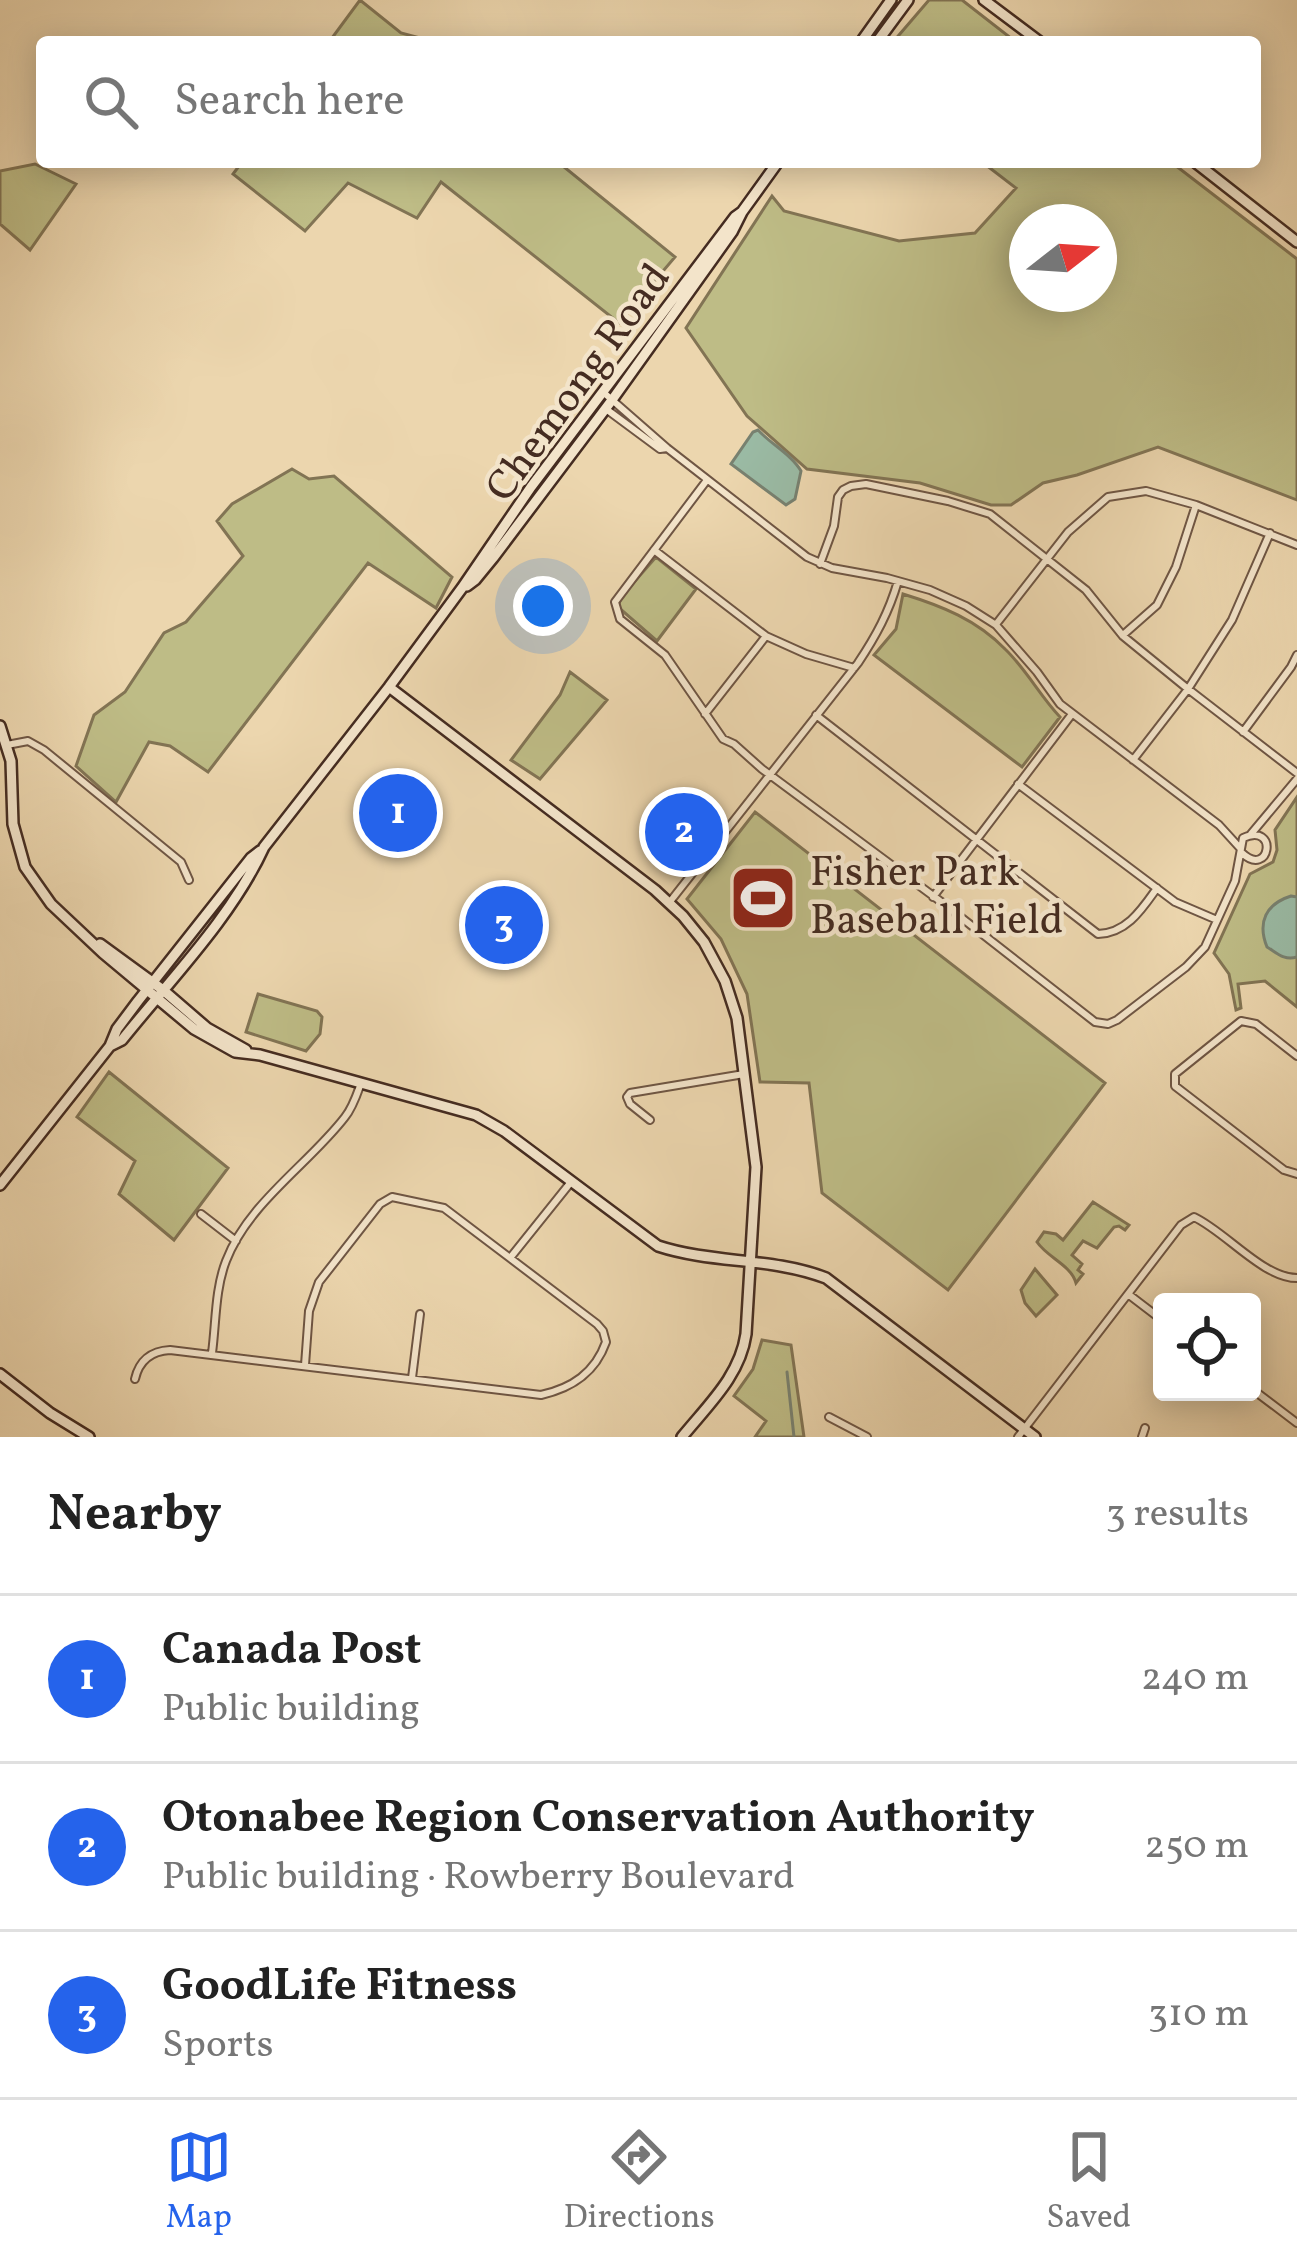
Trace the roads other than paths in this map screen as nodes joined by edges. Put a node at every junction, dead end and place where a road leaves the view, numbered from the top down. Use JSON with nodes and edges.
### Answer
{"nodes":[{"id":1,"x":891,"y":0,"type":"edge"},
{"id":2,"x":908,"y":0,"type":"edge"},
{"id":3,"x":984,"y":0,"type":"edge"},
{"id":4,"x":865,"y":36,"type":"edge"},
{"id":5,"x":881,"y":36,"type":"edge"},
{"id":6,"x":1032,"y":36,"type":"edge"},
{"id":7,"x":774,"y":168,"type":"edge"},
{"id":8,"x":1203,"y":168,"type":"edge"},
{"id":9,"x":1297,"y":242,"type":"edge"},
{"id":10,"x":604,"y":401,"type":"junction"},
{"id":11,"x":707,"y":480,"type":"junction"},
{"id":12,"x":1196,"y":505,"type":"junction"},
{"id":13,"x":1270,"y":532,"type":"junction"},
{"id":14,"x":1297,"y":545,"type":"edge"},
{"id":15,"x":654,"y":550,"type":"junction"},
{"id":16,"x":1047,"y":557,"type":"junction"},
{"id":17,"x":820,"y":564,"type":"junction"},
{"id":18,"x":898,"y":581,"type":"junction"},
{"id":19,"x":996,"y":625,"type":"junction"},
{"id":20,"x":1123,"y":635,"type":"junction"},
{"id":21,"x":766,"y":636,"type":"junction"},
{"id":22,"x":1297,"y":655,"type":"edge"},
{"id":23,"x":854,"y":668,"type":"junction"},
{"id":24,"x":389,"y":687,"type":"junction"},
{"id":25,"x":1187,"y":689,"type":"junction"},
{"id":26,"x":1072,"y":714,"type":"junction"},
{"id":27,"x":705,"y":715,"type":"junction"},
{"id":28,"x":816,"y":716,"type":"junction"},
{"id":29,"x":0,"y":726,"type":"edge"},
{"id":30,"x":1243,"y":732,"type":"junction"},
{"id":31,"x":7,"y":745,"type":"junction"},
{"id":32,"x":1133,"y":760,"type":"junction"},
{"id":33,"x":770,"y":774,"type":"junction"},
{"id":34,"x":1297,"y":776,"type":"edge"},
{"id":35,"x":1018,"y":784,"type":"junction"},
{"id":36,"x":1271,"y":813,"type":"junction"},
{"id":37,"x":1219,"y":825,"type":"junction"},
{"id":38,"x":1248,"y":835,"type":"junction"},
{"id":39,"x":975,"y":840,"type":"junction"},
{"id":40,"x":1266,"y":842,"type":"junction"},
{"id":41,"x":1241,"y":850,"type":"junction"},
{"id":42,"x":1256,"y":861,"type":"junction"},
{"id":43,"x":1236,"y":877,"type":"junction"},
{"id":44,"x":189,"y":880,"type":"dead end"},
{"id":45,"x":1157,"y":888,"type":"junction"},
{"id":46,"x":934,"y":897,"type":"junction"},
{"id":47,"x":669,"y":903,"type":"junction"},
{"id":48,"x":1217,"y":920,"type":"junction"},
{"id":49,"x":155,"y":990,"type":"junction"},
{"id":50,"x":1297,"y":1056,"type":"edge"},
{"id":51,"x":744,"y":1074,"type":"junction"},
{"id":52,"x":361,"y":1083,"type":"junction"},
{"id":53,"x":650,"y":1120,"type":"dead end"},
{"id":54,"x":1297,"y":1174,"type":"edge"},
{"id":55,"x":571,"y":1182,"type":"junction"},
{"id":56,"x":0,"y":1185,"type":"edge"},
{"id":57,"x":201,"y":1214,"type":"dead end"},
{"id":58,"x":236,"y":1241,"type":"junction"},
{"id":59,"x":510,"y":1258,"type":"junction"},
{"id":60,"x":751,"y":1261,"type":"junction"},
{"id":61,"x":1297,"y":1278,"type":"edge"},
{"id":62,"x":1128,"y":1294,"type":"junction"},
{"id":63,"x":1153,"y":1313,"type":"edge"},
{"id":64,"x":420,"y":1314,"type":"dead end"},
{"id":65,"x":212,"y":1353,"type":"junction"},
{"id":66,"x":305,"y":1365,"type":"junction"},
{"id":67,"x":0,"y":1374,"type":"edge"},
{"id":68,"x":412,"y":1378,"type":"junction"},
{"id":69,"x":135,"y":1379,"type":"dead end"},
{"id":70,"x":1261,"y":1396,"type":"edge"},
{"id":71,"x":829,"y":1417,"type":"dead end"},
{"id":72,"x":1297,"y":1423,"type":"edge"},
{"id":73,"x":1021,"y":1433,"type":"edge"},
{"id":74,"x":89,"y":1437,"type":"edge"},
{"id":75,"x":682,"y":1437,"type":"edge"},
{"id":76,"x":866,"y":1437,"type":"edge"},
{"id":77,"x":1034,"y":1437,"type":"edge"}],
"edges":[{"from":1,"to":4,"type":"street"},
{"from":2,"to":5,"type":"street"},
{"from":3,"to":6,"type":"street"},
{"from":7,"to":10,"type":"street","name":"Chemong Road"},
{"from":8,"to":9,"type":"street"},
{"from":10,"to":11,"type":"street"},
{"from":10,"to":24,"type":"street","name":"Chemong Road"},
{"from":11,"to":15,"type":"street"},
{"from":11,"to":17,"type":"street"},
{"from":12,"to":13,"type":"street"},
{"from":12,"to":16,"type":"street"},
{"from":12,"to":20,"type":"street"},
{"from":13,"to":14,"type":"street"},
{"from":13,"to":25,"type":"street"},
{"from":15,"to":21,"type":"street"},
{"from":15,"to":27,"type":"street"},
{"from":16,"to":17,"type":"street"},
{"from":16,"to":19,"type":"street"},
{"from":16,"to":20,"type":"street"},
{"from":17,"to":18,"type":"street"},
{"from":18,"to":19,"type":"street"},
{"from":18,"to":23,"type":"street"},
{"from":19,"to":26,"type":"street"},
{"from":20,"to":25,"type":"street"},
{"from":21,"to":23,"type":"street"},
{"from":21,"to":27,"type":"street"},
{"from":22,"to":30,"type":"street"},
{"from":23,"to":28,"type":"street"},
{"from":24,"to":47,"type":"street"},
{"from":24,"to":49,"type":"street","name":"Chemong Road"},
{"from":25,"to":30,"type":"street"},
{"from":25,"to":32,"type":"street"},
{"from":26,"to":32,"type":"street"},
{"from":26,"to":35,"type":"street"},
{"from":27,"to":33,"type":"street"},
{"from":28,"to":33,"type":"street"},
{"from":28,"to":39,"type":"street"},
{"from":29,"to":31,"type":"street"},
{"from":30,"to":34,"type":"street"},
{"from":31,"to":44,"type":"street"},
{"from":31,"to":49,"type":"street"},
{"from":32,"to":37,"type":"street"},
{"from":33,"to":46,"type":"street"},
{"from":33,"to":47,"type":"street"},
{"from":34,"to":36,"type":"street"},
{"from":35,"to":39,"type":"street"},
{"from":35,"to":45,"type":"street"},
{"from":36,"to":38,"type":"street"},
{"from":36,"to":40,"type":"street"},
{"from":37,"to":38,"type":"street"},
{"from":37,"to":41,"type":"street"},
{"from":38,"to":40,"type":"street"},
{"from":38,"to":41,"type":"street"},
{"from":39,"to":45,"type":"street"},
{"from":39,"to":46,"type":"street"},
{"from":40,"to":42,"type":"street"},
{"from":41,"to":42,"type":"street"},
{"from":41,"to":43,"type":"street"},
{"from":42,"to":43,"type":"street"},
{"from":43,"to":48,"type":"street"},
{"from":45,"to":48,"type":"street"},
{"from":46,"to":48,"type":"street"},
{"from":47,"to":51,"type":"street"},
{"from":49,"to":52,"type":"street"},
{"from":49,"to":56,"type":"street","name":"Chemong Road"},
{"from":50,"to":54,"type":"street"},
{"from":51,"to":53,"type":"street"},
{"from":51,"to":60,"type":"street"},
{"from":52,"to":55,"type":"street"},
{"from":52,"to":58,"type":"street"},
{"from":55,"to":59,"type":"street"},
{"from":55,"to":60,"type":"street"},
{"from":57,"to":58,"type":"street"},
{"from":58,"to":65,"type":"street"},
{"from":59,"to":66,"type":"street"},
{"from":59,"to":68,"type":"street"},
{"from":60,"to":73,"type":"street"},
{"from":60,"to":75,"type":"street"},
{"from":61,"to":62,"type":"street"},
{"from":62,"to":63,"type":"street"},
{"from":62,"to":73,"type":"street"},
{"from":64,"to":68,"type":"street"},
{"from":65,"to":66,"type":"street"},
{"from":65,"to":69,"type":"street"},
{"from":66,"to":68,"type":"street"},
{"from":67,"to":74,"type":"street"},
{"from":70,"to":72,"type":"street"},
{"from":71,"to":76,"type":"street"},
{"from":73,"to":77,"type":"street"}]}
